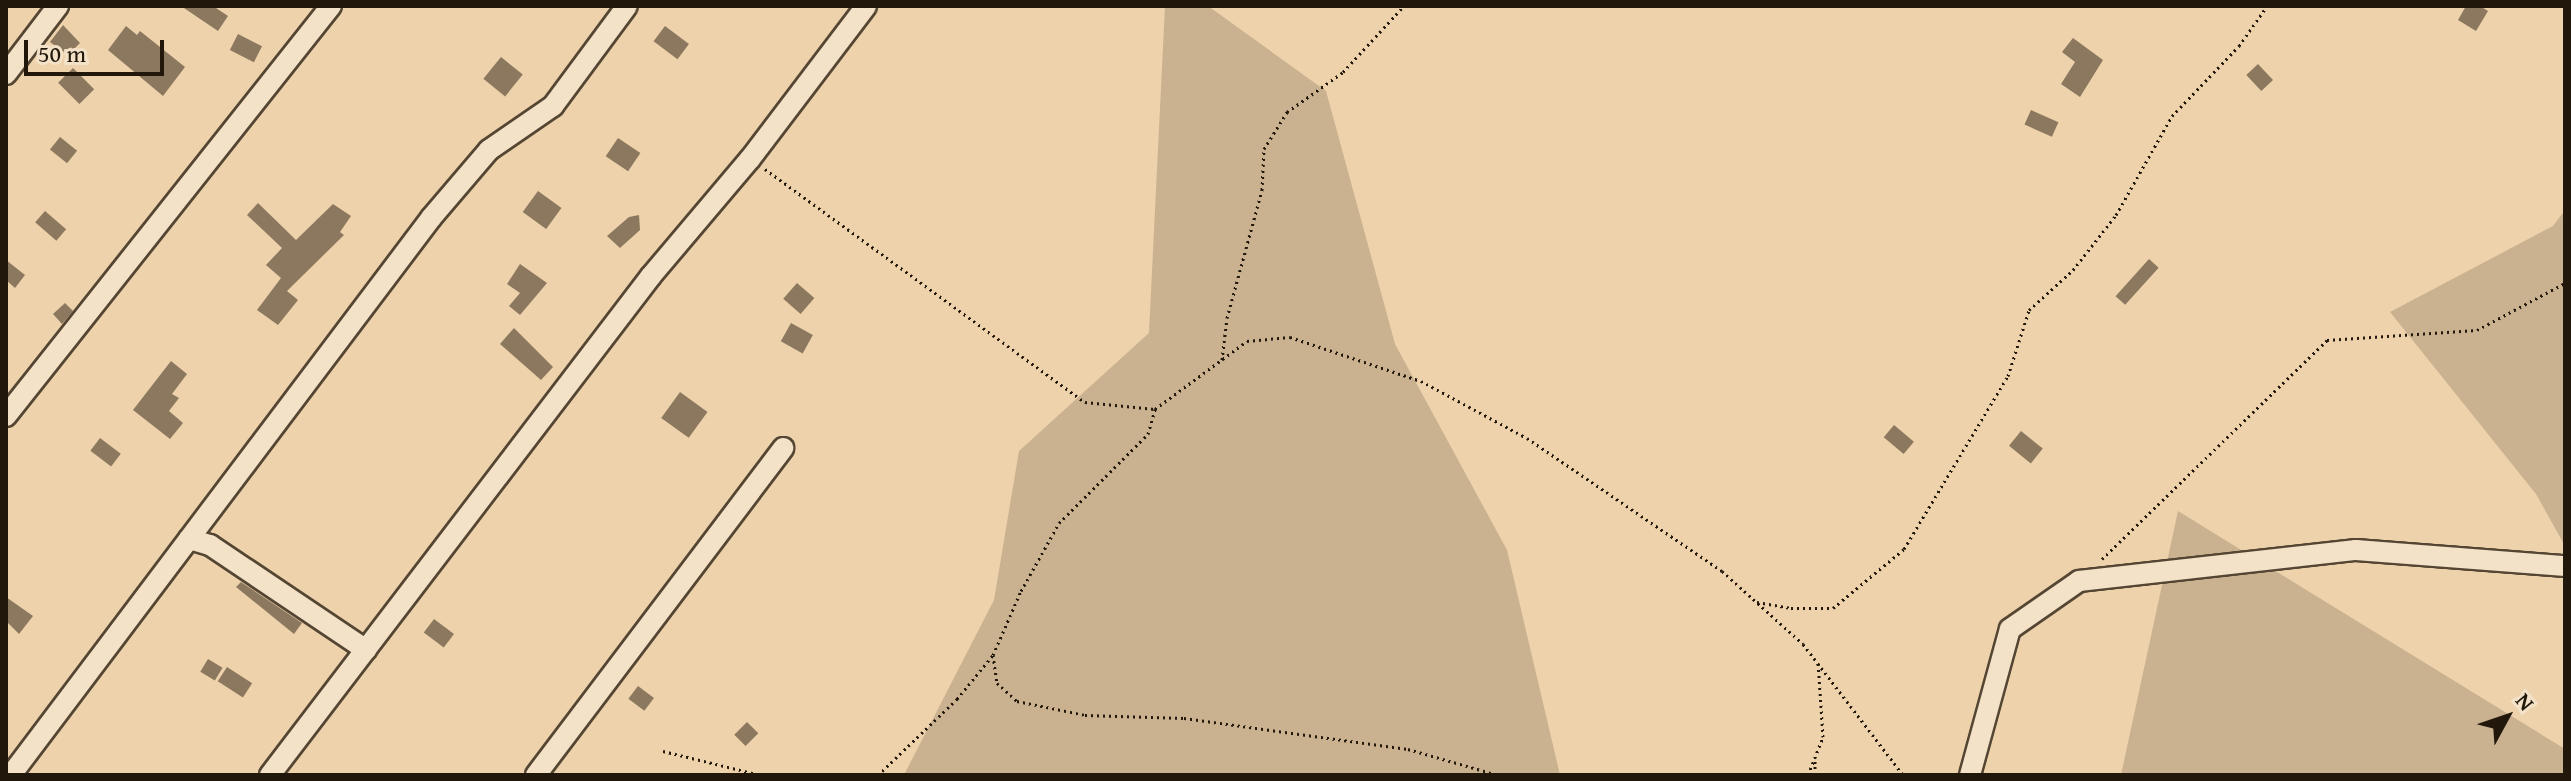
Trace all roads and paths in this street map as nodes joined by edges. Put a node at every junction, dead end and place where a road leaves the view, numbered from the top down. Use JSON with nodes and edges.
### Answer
{"nodes":[{"id":1,"x":58,"y":6,"type":"edge"},
{"id":2,"x":331,"y":6,"type":"edge"},
{"id":3,"x":627,"y":6,"type":"edge"},
{"id":4,"x":866,"y":6,"type":"edge"},
{"id":5,"x":1404,"y":6,"type":"edge"},
{"id":6,"x":2267,"y":6,"type":"edge"},
{"id":7,"x":6,"y":74,"type":"edge"},
{"id":8,"x":750,"y":159,"type":"junction"},
{"id":9,"x":2565,"y":283,"type":"edge"},
{"id":10,"x":1222,"y":360,"type":"junction"},
{"id":11,"x":1155,"y":409,"type":"junction"},
{"id":12,"x":6,"y":416,"type":"edge"},
{"id":13,"x":783,"y":448,"type":"dead end"},
{"id":14,"x":189,"y":539,"type":"junction"},
{"id":15,"x":2565,"y":566,"type":"edge"},
{"id":16,"x":2079,"y":581,"type":"junction"},
{"id":17,"x":1757,"y":602,"type":"junction"},
{"id":18,"x":366,"y":650,"type":"junction"},
{"id":19,"x":993,"y":655,"type":"junction"},
{"id":20,"x":1818,"y":662,"type":"junction"},
{"id":21,"x":663,"y":751,"type":"dead end"},
{"id":22,"x":1815,"y":757,"type":"junction"},
{"id":23,"x":11,"y":775,"type":"edge"},
{"id":24,"x":270,"y":775,"type":"edge"},
{"id":25,"x":536,"y":775,"type":"edge"},
{"id":26,"x":761,"y":775,"type":"edge"},
{"id":27,"x":878,"y":775,"type":"edge"},
{"id":28,"x":1498,"y":775,"type":"edge"},
{"id":29,"x":1808,"y":775,"type":"edge"},
{"id":30,"x":1815,"y":775,"type":"edge"},
{"id":31,"x":1903,"y":775,"type":"edge"},
{"id":32,"x":1970,"y":775,"type":"edge"}],
"edges":[{"from":1,"to":7,"type":"street"},
{"from":2,"to":12,"type":"street"},
{"from":3,"to":14,"type":"street"},
{"from":4,"to":8,"type":"street"},
{"from":5,"to":10,"type":"path"},
{"from":6,"to":17,"type":"path"},
{"from":8,"to":11,"type":"path"},
{"from":8,"to":18,"type":"street"},
{"from":9,"to":16,"type":"path"},
{"from":10,"to":11,"type":"path"},
{"from":10,"to":17,"type":"path"},
{"from":11,"to":19,"type":"path"},
{"from":13,"to":25,"type":"street"},
{"from":14,"to":18,"type":"street"},
{"from":14,"to":23,"type":"street"},
{"from":15,"to":16,"type":"street"},
{"from":16,"to":32,"type":"street"},
{"from":17,"to":20,"type":"path"},
{"from":18,"to":24,"type":"street"},
{"from":19,"to":27,"type":"path"},
{"from":19,"to":28,"type":"path"},
{"from":20,"to":22,"type":"path"},
{"from":20,"to":31,"type":"path"},
{"from":21,"to":26,"type":"path"},
{"from":22,"to":29,"type":"path"},
{"from":22,"to":30,"type":"path"}]}
